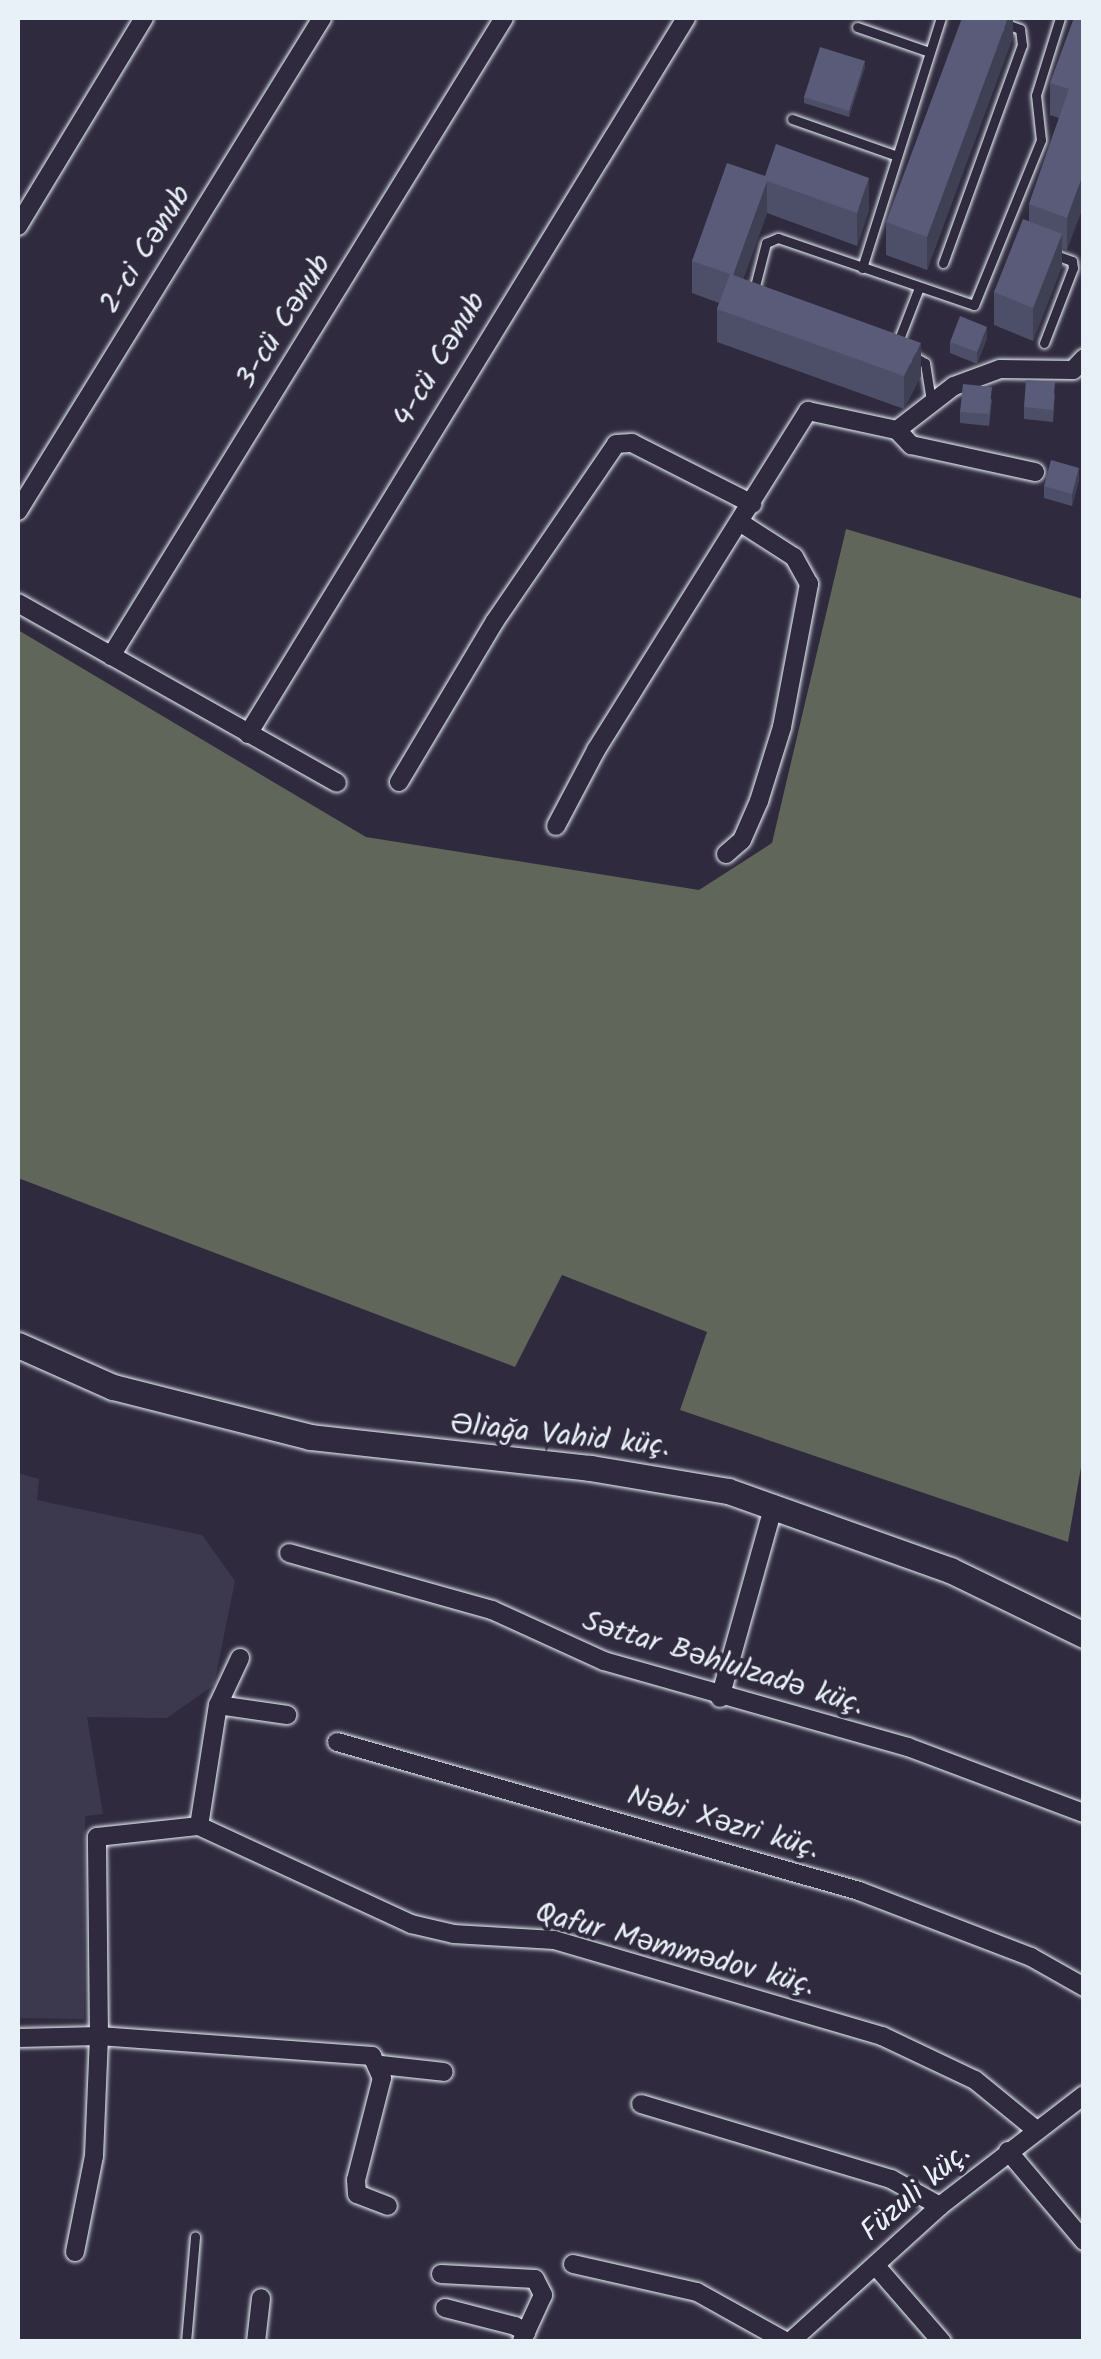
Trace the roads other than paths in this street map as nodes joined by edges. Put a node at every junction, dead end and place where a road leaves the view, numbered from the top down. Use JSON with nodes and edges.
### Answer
{"nodes":[{"id":1,"x":144,"y":18,"type":"edge"},
{"id":2,"x":322,"y":18,"type":"edge"},
{"id":3,"x":504,"y":18,"type":"edge"},
{"id":4,"x":686,"y":18,"type":"edge"},
{"id":5,"x":941,"y":18,"type":"edge"},
{"id":6,"x":989,"y":18,"type":"edge"},
{"id":7,"x":1046,"y":18,"type":"edge"},
{"id":8,"x":1059,"y":20,"type":"edge"},
{"id":9,"x":857,"y":27,"type":"dead end"},
{"id":10,"x":929,"y":52,"type":"junction"},
{"id":11,"x":792,"y":119,"type":"dead end"},
{"id":12,"x":896,"y":156,"type":"junction"},
{"id":13,"x":18,"y":226,"type":"edge"},
{"id":14,"x":1004,"y":236,"type":"junction"},
{"id":15,"x":1020,"y":242,"type":"edge"},
{"id":16,"x":1038,"y":248,"type":"edge"},
{"id":17,"x":943,"y":262,"type":"dead end"},
{"id":18,"x":862,"y":268,"type":"junction"},
{"id":19,"x":918,"y":290,"type":"junction"},
{"id":20,"x":762,"y":302,"type":"edge"},
{"id":21,"x":879,"y":343,"type":"edge"},
{"id":22,"x":1044,"y":343,"type":"dead end"},
{"id":23,"x":895,"y":349,"type":"junction"},
{"id":24,"x":1084,"y":358,"type":"edge"},
{"id":25,"x":930,"y":395,"type":"dead end"},
{"id":26,"x":897,"y":430,"type":"junction"},
{"id":27,"x":1035,"y":472,"type":"dead end"},
{"id":28,"x":752,"y":504,"type":"junction"},
{"id":29,"x":18,"y":511,"type":"edge"},
{"id":30,"x":742,"y":523,"type":"junction"},
{"id":31,"x":18,"y":603,"type":"edge"},
{"id":32,"x":110,"y":656,"type":"junction"},
{"id":33,"x":248,"y":734,"type":"junction"},
{"id":34,"x":399,"y":782,"type":"dead end"},
{"id":35,"x":337,"y":783,"type":"dead end"},
{"id":36,"x":556,"y":826,"type":"dead end"},
{"id":37,"x":726,"y":854,"type":"dead end"},
{"id":38,"x":18,"y":1345,"type":"edge"},
{"id":39,"x":774,"y":1504,"type":"junction"},
{"id":40,"x":289,"y":1553,"type":"dead end"},
{"id":41,"x":1084,"y":1634,"type":"edge"},
{"id":42,"x":240,"y":1658,"type":"dead end"},
{"id":43,"x":720,"y":1698,"type":"junction"},
{"id":44,"x":218,"y":1705,"type":"junction"},
{"id":45,"x":287,"y":1715,"type":"dead end"},
{"id":46,"x":337,"y":1742,"type":"dead end"},
{"id":47,"x":1084,"y":1813,"type":"edge"},
{"id":48,"x":200,"y":1826,"type":"junction"},
{"id":49,"x":1084,"y":1987,"type":"edge"},
{"id":50,"x":99,"y":2036,"type":"junction"},
{"id":51,"x":18,"y":2038,"type":"edge"},
{"id":52,"x":381,"y":2065,"type":"junction"},
{"id":53,"x":444,"y":2072,"type":"dead end"},
{"id":54,"x":1084,"y":2095,"type":"edge"},
{"id":55,"x":641,"y":2104,"type":"dead end"},
{"id":56,"x":1035,"y":2129,"type":"junction"},
{"id":57,"x":1008,"y":2151,"type":"junction"},
{"id":58,"x":388,"y":2206,"type":"dead end"},
{"id":59,"x":940,"y":2206,"type":"junction"},
{"id":60,"x":195,"y":2236,"type":"dead end"},
{"id":61,"x":1084,"y":2241,"type":"edge"},
{"id":62,"x":74,"y":2252,"type":"dead end"},
{"id":63,"x":573,"y":2264,"type":"dead end"},
{"id":64,"x":875,"y":2265,"type":"junction"},
{"id":65,"x":440,"y":2274,"type":"dead end"},
{"id":66,"x":261,"y":2298,"type":"dead end"},
{"id":67,"x":445,"y":2308,"type":"dead end"},
{"id":68,"x":524,"y":2337,"type":"edge"},
{"id":69,"x":186,"y":2342,"type":"edge"},
{"id":70,"x":256,"y":2342,"type":"edge"},
{"id":71,"x":788,"y":2342,"type":"edge"},
{"id":72,"x":942,"y":2342,"type":"edge"}],
"edges":[{"from":1,"to":13,"type":"street"},
{"from":2,"to":29,"type":"street","name":"2-ci Cənub"},
{"from":3,"to":32,"type":"street","name":"3-cü Cənub"},
{"from":4,"to":33,"type":"street","name":"4-cü Cənub"},
{"from":5,"to":10,"type":"lane"},
{"from":6,"to":17,"type":"lane"},
{"from":7,"to":8,"type":"lane"},
{"from":8,"to":14,"type":"lane"},
{"from":9,"to":10,"type":"lane"},
{"from":10,"to":12,"type":"lane"},
{"from":11,"to":12,"type":"lane"},
{"from":12,"to":18,"type":"lane"},
{"from":14,"to":15,"type":"lane"},
{"from":14,"to":19,"type":"lane"},
{"from":16,"to":22,"type":"lane"},
{"from":18,"to":19,"type":"lane"},
{"from":18,"to":20,"type":"lane"},
{"from":19,"to":23,"type":"lane"},
{"from":21,"to":23,"type":"lane"},
{"from":23,"to":25,"type":"lane"},
{"from":24,"to":26,"type":"street"},
{"from":26,"to":27,"type":"street"},
{"from":26,"to":28,"type":"street"},
{"from":28,"to":30,"type":"street"},
{"from":28,"to":34,"type":"street"},
{"from":30,"to":36,"type":"street"},
{"from":30,"to":37,"type":"street"},
{"from":31,"to":32,"type":"street"},
{"from":32,"to":33,"type":"street"},
{"from":33,"to":35,"type":"street"},
{"from":38,"to":39,"type":"street","name":"Əliağa Vahid küç."},
{"from":39,"to":41,"type":"street","name":"Əliağa Vahid küç."},
{"from":39,"to":43,"type":"street"},
{"from":40,"to":43,"type":"street","name":"Səttar Bəhlulzadə küç."},
{"from":42,"to":44,"type":"street"},
{"from":43,"to":47,"type":"street","name":"Səttar Bəhlulzadə küç."},
{"from":44,"to":45,"type":"street"},
{"from":44,"to":48,"type":"street"},
{"from":46,"to":49,"type":"street","name":"Nəbi Xəzri küç."},
{"from":48,"to":50,"type":"street"},
{"from":48,"to":56,"type":"street","name":"Qafur Məmmədov küç."},
{"from":50,"to":51,"type":"street"},
{"from":50,"to":52,"type":"street"},
{"from":50,"to":62,"type":"street"},
{"from":52,"to":53,"type":"street"},
{"from":52,"to":58,"type":"street"},
{"from":54,"to":56,"type":"street","name":"Füzuli küç."},
{"from":55,"to":59,"type":"street"},
{"from":56,"to":57,"type":"street","name":"Füzuli küç."},
{"from":57,"to":59,"type":"street","name":"Füzuli küç."},
{"from":57,"to":61,"type":"street"},
{"from":59,"to":64,"type":"street","name":"Füzuli küç."},
{"from":60,"to":69,"type":"lane"},
{"from":63,"to":71,"type":"street"},
{"from":64,"to":71,"type":"street","name":"Füzuli küç."},
{"from":64,"to":72,"type":"street"},
{"from":65,"to":68,"type":"street"},
{"from":66,"to":70,"type":"street"},
{"from":67,"to":68,"type":"street"}]}
